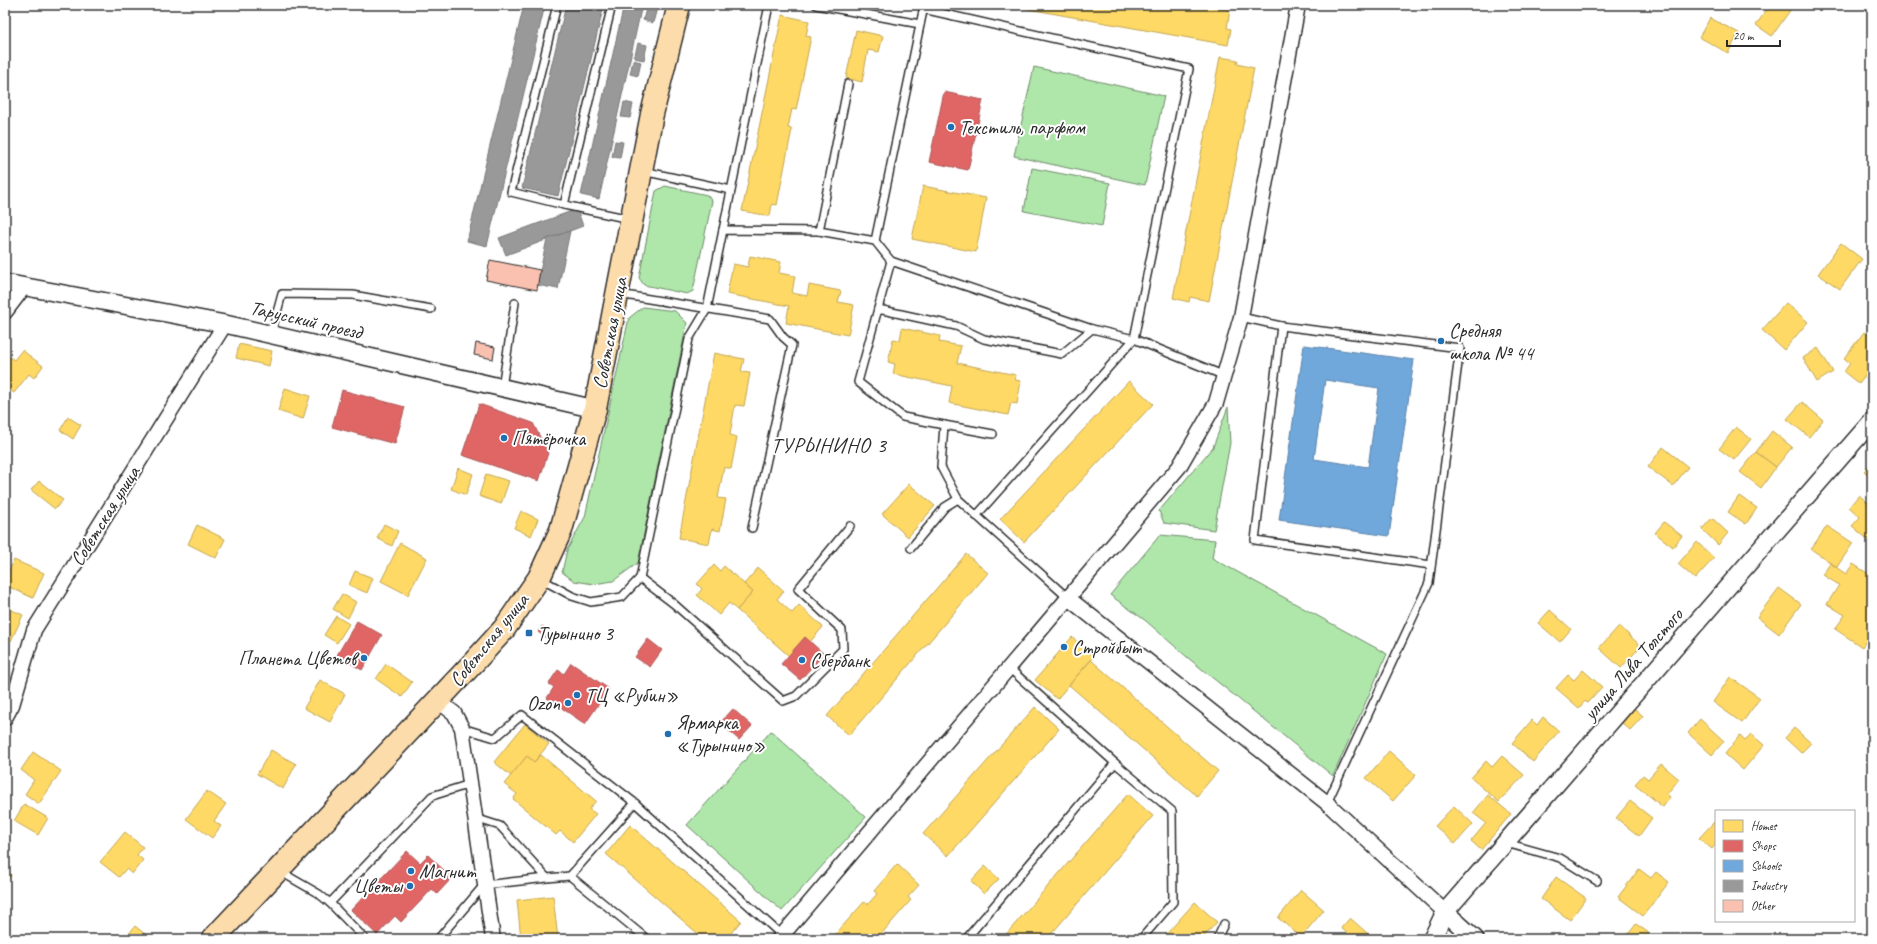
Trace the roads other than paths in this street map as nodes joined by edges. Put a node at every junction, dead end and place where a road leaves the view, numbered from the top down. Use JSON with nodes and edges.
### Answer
{"nodes":[{"id":1,"x":557,"y":5,"type":"edge"},
{"id":2,"x":612,"y":5,"type":"edge"},
{"id":3,"x":679,"y":5,"type":"edge"},
{"id":4,"x":769,"y":5,"type":"edge"},
{"id":5,"x":816,"y":5,"type":"edge"},
{"id":6,"x":1298,"y":5,"type":"edge"},
{"id":7,"x":924,"y":7,"type":"edge"},
{"id":8,"x":920,"y":24,"type":"junction"},
{"id":9,"x":848,"y":84,"type":"dead end"},
{"id":10,"x":641,"y":170,"type":"junction"},
{"id":11,"x":731,"y":190,"type":"junction"},
{"id":12,"x":564,"y":205,"type":"junction"},
{"id":13,"x":632,"y":219,"type":"junction"},
{"id":14,"x":723,"y":230,"type":"junction"},
{"id":15,"x":819,"y":230,"type":"junction"},
{"id":16,"x":875,"y":241,"type":"junction"},
{"id":17,"x":891,"y":261,"type":"junction"},
{"id":18,"x":5,"y":283,"type":"edge"},
{"id":19,"x":24,"y":287,"type":"junction"},
{"id":20,"x":617,"y":294,"type":"junction"},
{"id":21,"x":515,"y":303,"type":"dead end"},
{"id":22,"x":431,"y":309,"type":"dead end"},
{"id":23,"x":707,"y":309,"type":"junction"},
{"id":24,"x":878,"y":309,"type":"junction"},
{"id":25,"x":5,"y":312,"type":"edge"},
{"id":26,"x":1241,"y":317,"type":"junction"},
{"id":27,"x":225,"y":324,"type":"junction"},
{"id":28,"x":1281,"y":326,"type":"junction"},
{"id":29,"x":1092,"y":329,"type":"junction"},
{"id":30,"x":271,"y":334,"type":"junction"},
{"id":31,"x":1134,"y":340,"type":"junction"},
{"id":32,"x":1225,"y":376,"type":"junction"},
{"id":33,"x":502,"y":388,"type":"junction"},
{"id":34,"x":595,"y":409,"type":"junction"},
{"id":35,"x":1872,"y":421,"type":"edge"},
{"id":36,"x":944,"y":425,"type":"junction"},
{"id":37,"x":993,"y":434,"type":"dead end"},
{"id":38,"x":958,"y":499,"type":"junction"},
{"id":39,"x":976,"y":516,"type":"junction"},
{"id":40,"x":850,"y":526,"type":"dead end"},
{"id":41,"x":752,"y":528,"type":"dead end"},
{"id":42,"x":911,"y":548,"type":"dead end"},
{"id":43,"x":1431,"y":565,"type":"junction"},
{"id":44,"x":538,"y":578,"type":"junction"},
{"id":45,"x":640,"y":578,"type":"junction"},
{"id":46,"x":1068,"y":598,"type":"junction"},
{"id":47,"x":1009,"y":668,"type":"junction"},
{"id":48,"x":438,"y":702,"type":"junction"},
{"id":49,"x":5,"y":718,"type":"edge"},
{"id":50,"x":462,"y":728,"type":"junction"},
{"id":51,"x":1116,"y":763,"type":"junction"},
{"id":52,"x":470,"y":784,"type":"junction"},
{"id":53,"x":635,"y":803,"type":"junction"},
{"id":54,"x":1327,"y":803,"type":"junction"},
{"id":55,"x":475,"y":818,"type":"junction"},
{"id":56,"x":1506,"y":843,"type":"junction"},
{"id":57,"x":277,"y":870,"type":"junction"},
{"id":58,"x":570,"y":876,"type":"junction"},
{"id":59,"x":547,"y":878,"type":"junction"},
{"id":60,"x":1597,"y":881,"type":"dead end"},
{"id":61,"x":484,"y":885,"type":"junction"},
{"id":62,"x":330,"y":903,"type":"junction"},
{"id":63,"x":1445,"y":912,"type":"junction"},
{"id":64,"x":1224,"y":924,"type":"dead end"},
{"id":65,"x":781,"y":936,"type":"edge"},
{"id":66,"x":213,"y":939,"type":"edge"},
{"id":67,"x":364,"y":939,"type":"edge"},
{"id":68,"x":438,"y":939,"type":"edge"},
{"id":69,"x":493,"y":939,"type":"edge"},
{"id":70,"x":647,"y":939,"type":"edge"},
{"id":71,"x":966,"y":939,"type":"edge"},
{"id":72,"x":1141,"y":939,"type":"edge"},
{"id":73,"x":1217,"y":939,"type":"edge"},
{"id":74,"x":1432,"y":939,"type":"edge"},
{"id":75,"x":1475,"y":939,"type":"edge"}],
"edges":[{"from":1,"to":12,"type":"lane"},
{"from":2,"to":12,"type":"lane"},
{"from":3,"to":10,"type":"main road","name":"Советская улица"},
{"from":4,"to":11,"type":"lane"},
{"from":5,"to":8,"type":"lane"},
{"from":6,"to":26,"type":"street"},
{"from":7,"to":8,"type":"lane"},
{"from":7,"to":31,"type":"lane"},
{"from":8,"to":16,"type":"lane"},
{"from":9,"to":15,"type":"lane"},
{"from":10,"to":11,"type":"lane"},
{"from":10,"to":13,"type":"main road","name":"Советская улица"},
{"from":11,"to":14,"type":"lane"},
{"from":12,"to":13,"type":"lane"},
{"from":13,"to":20,"type":"main road","name":"Советская улица"},
{"from":14,"to":15,"type":"lane"},
{"from":14,"to":23,"type":"lane"},
{"from":15,"to":16,"type":"lane"},
{"from":16,"to":17,"type":"lane"},
{"from":17,"to":24,"type":"lane"},
{"from":17,"to":29,"type":"lane"},
{"from":18,"to":19,"type":"street","name":"Тарусский проезд"},
{"from":19,"to":25,"type":"street"},
{"from":19,"to":27,"type":"street","name":"Тарусский проезд"},
{"from":20,"to":23,"type":"lane"},
{"from":20,"to":34,"type":"main road","name":"Советская улица"},
{"from":21,"to":33,"type":"lane"},
{"from":22,"to":30,"type":"lane"},
{"from":23,"to":41,"type":"lane"},
{"from":23,"to":45,"type":"lane"},
{"from":24,"to":29,"type":"lane"},
{"from":24,"to":36,"type":"lane"},
{"from":26,"to":28,"type":"lane"},
{"from":26,"to":32,"type":"street"},
{"from":27,"to":30,"type":"street","name":"Тарусский проезд"},
{"from":27,"to":49,"type":"street","name":"Советская улица"},
{"from":28,"to":43,"type":"lane"},
{"from":28,"to":43,"type":"lane"},
{"from":29,"to":31,"type":"lane"},
{"from":30,"to":33,"type":"street","name":"Тарусский проезд"},
{"from":31,"to":32,"type":"lane"},
{"from":31,"to":39,"type":"lane"},
{"from":32,"to":46,"type":"street"},
{"from":33,"to":34,"type":"street","name":"Тарусский проезд"},
{"from":34,"to":44,"type":"main road","name":"Советская улица"},
{"from":35,"to":56,"type":"street","name":"улица Льва Толстого"},
{"from":36,"to":37,"type":"lane"},
{"from":36,"to":38,"type":"lane"},
{"from":38,"to":39,"type":"lane"},
{"from":38,"to":42,"type":"lane"},
{"from":39,"to":46,"type":"lane"},
{"from":40,"to":45,"type":"lane"},
{"from":43,"to":54,"type":"lane"},
{"from":44,"to":45,"type":"lane"},
{"from":44,"to":48,"type":"main road","name":"Советская улица"},
{"from":46,"to":47,"type":"street"},
{"from":46,"to":54,"type":"street"},
{"from":47,"to":51,"type":"lane"},
{"from":47,"to":65,"type":"street"},
{"from":48,"to":50,"type":"street"},
{"from":48,"to":57,"type":"main road","name":"Советская улица"},
{"from":50,"to":52,"type":"street"},
{"from":50,"to":53,"type":"lane"},
{"from":51,"to":71,"type":"lane"},
{"from":51,"to":72,"type":"lane"},
{"from":52,"to":55,"type":"street"},
{"from":52,"to":62,"type":"lane"},
{"from":53,"to":58,"type":"lane"},
{"from":53,"to":65,"type":"lane"},
{"from":54,"to":63,"type":"street"},
{"from":55,"to":59,"type":"lane"},
{"from":55,"to":61,"type":"street"},
{"from":56,"to":60,"type":"lane"},
{"from":56,"to":63,"type":"street","name":"улица Льва Толстого"},
{"from":57,"to":62,"type":"lane"},
{"from":57,"to":66,"type":"main road","name":"Советская улица"},
{"from":58,"to":59,"type":"lane"},
{"from":58,"to":70,"type":"lane"},
{"from":59,"to":61,"type":"lane"},
{"from":61,"to":68,"type":"lane"},
{"from":61,"to":69,"type":"street"},
{"from":62,"to":67,"type":"lane"},
{"from":63,"to":74,"type":"street","name":"улица Льва Толстого"},
{"from":63,"to":75,"type":"street"},
{"from":64,"to":73,"type":"lane"}]}
